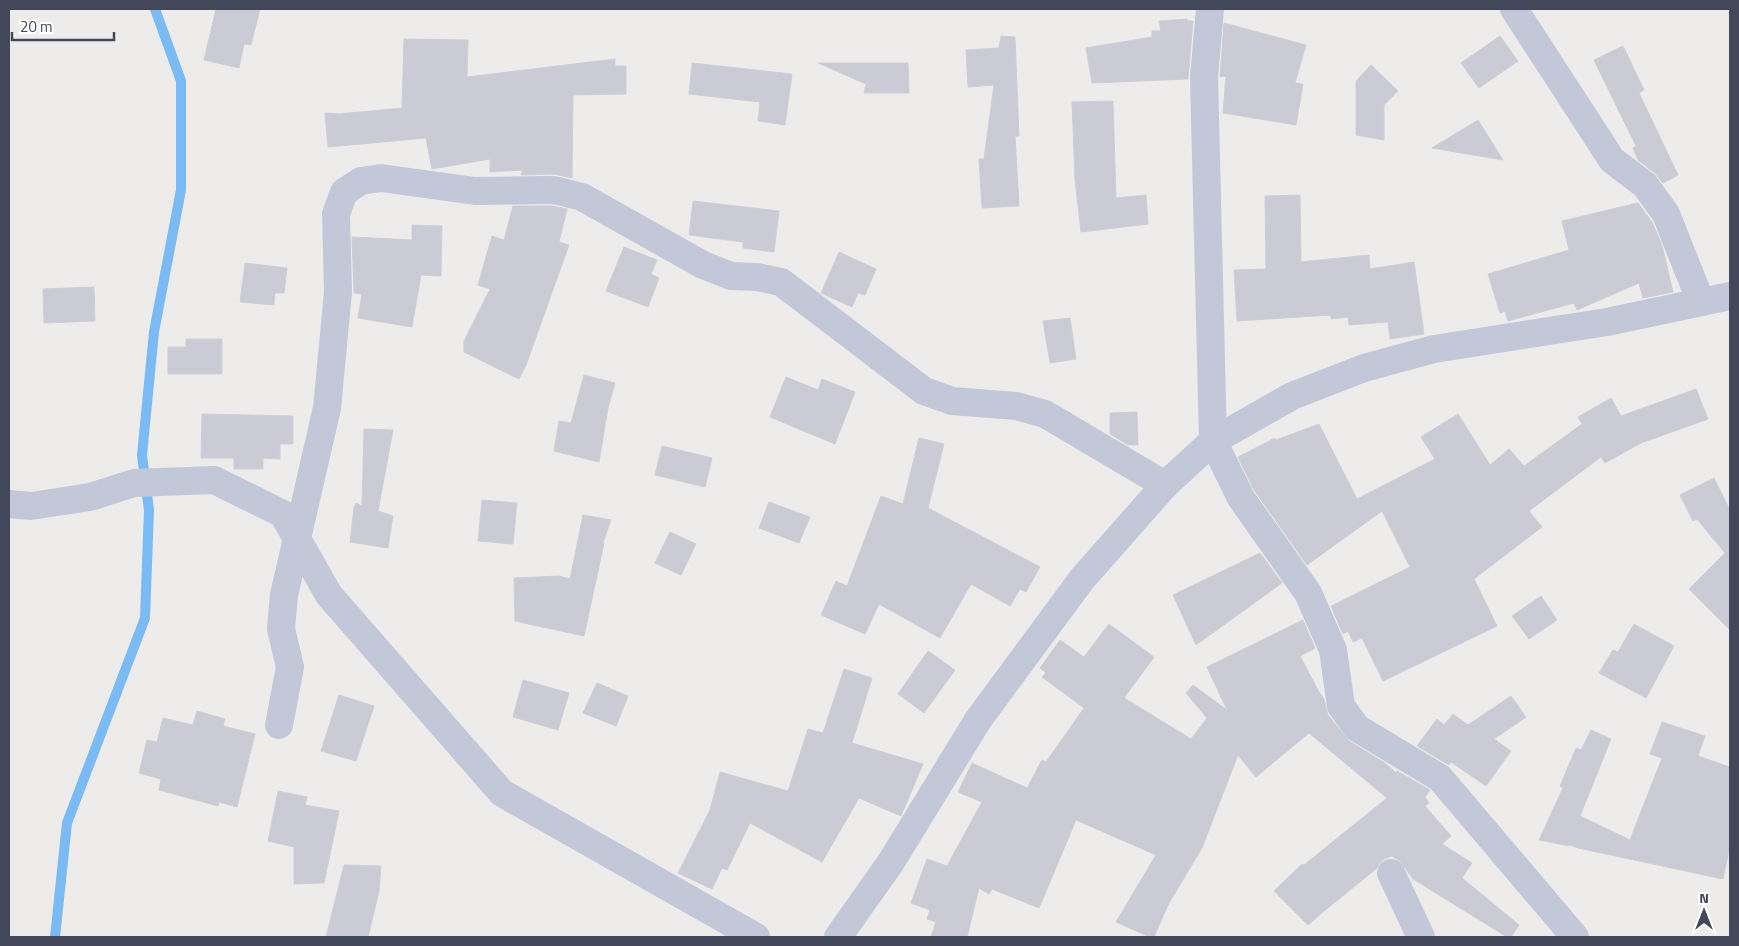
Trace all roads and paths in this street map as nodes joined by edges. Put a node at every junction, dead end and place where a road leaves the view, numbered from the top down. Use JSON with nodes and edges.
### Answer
{"nodes":[{"id":1,"x":1210,"y":9,"type":"edge"},
{"id":2,"x":1514,"y":9,"type":"edge"},
{"id":3,"x":1730,"y":296,"type":"edge"},
{"id":4,"x":1701,"y":302,"type":"junction"},
{"id":5,"x":1213,"y":441,"type":"junction"},
{"id":6,"x":1165,"y":485,"type":"junction"},
{"id":7,"x":9,"y":504,"type":"edge"},
{"id":8,"x":298,"y":540,"type":"junction"},
{"id":9,"x":279,"y":725,"type":"dead end"},
{"id":10,"x":1391,"y":873,"type":"dead end"},
{"id":11,"x":756,"y":937,"type":"edge"},
{"id":12,"x":838,"y":937,"type":"edge"},
{"id":13,"x":1421,"y":937,"type":"edge"},
{"id":14,"x":1575,"y":937,"type":"edge"}],
"edges":[{"from":1,"to":5,"type":"street"},
{"from":2,"to":4,"type":"street"},
{"from":3,"to":4,"type":"street"},
{"from":4,"to":5,"type":"street"},
{"from":5,"to":6,"type":"street"},
{"from":5,"to":14,"type":"street"},
{"from":6,"to":8,"type":"street"},
{"from":6,"to":12,"type":"street"},
{"from":7,"to":8,"type":"street"},
{"from":8,"to":9,"type":"street"},
{"from":8,"to":11,"type":"street"},
{"from":10,"to":13,"type":"street"}]}
